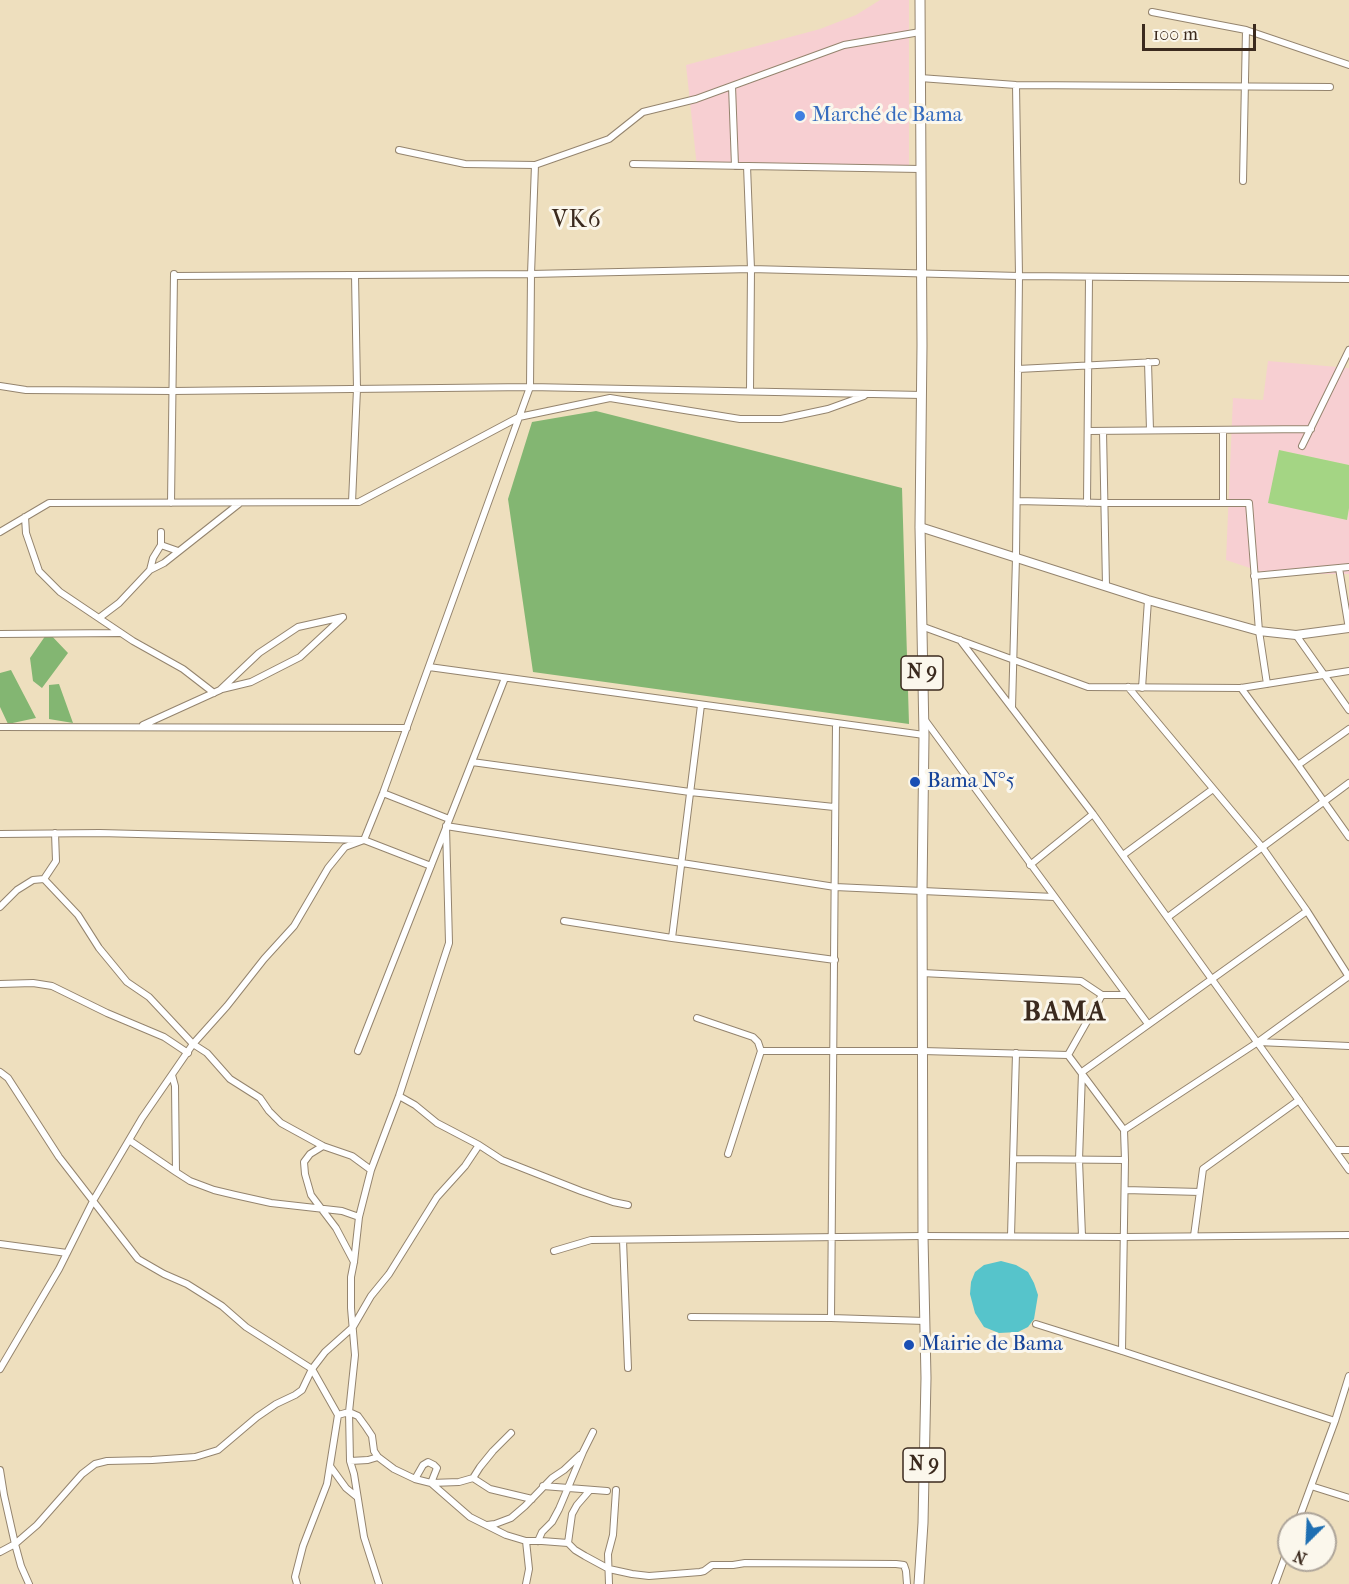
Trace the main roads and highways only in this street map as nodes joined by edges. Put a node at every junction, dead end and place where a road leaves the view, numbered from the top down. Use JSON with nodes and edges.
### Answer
{"nodes":[{"id":1,"x":920,"y":0,"type":"edge"},
{"id":2,"x":919,"y":1584,"type":"edge"}],
"edges":[{"from":1,"to":2,"type":"main road","number":"N 9"}]}
